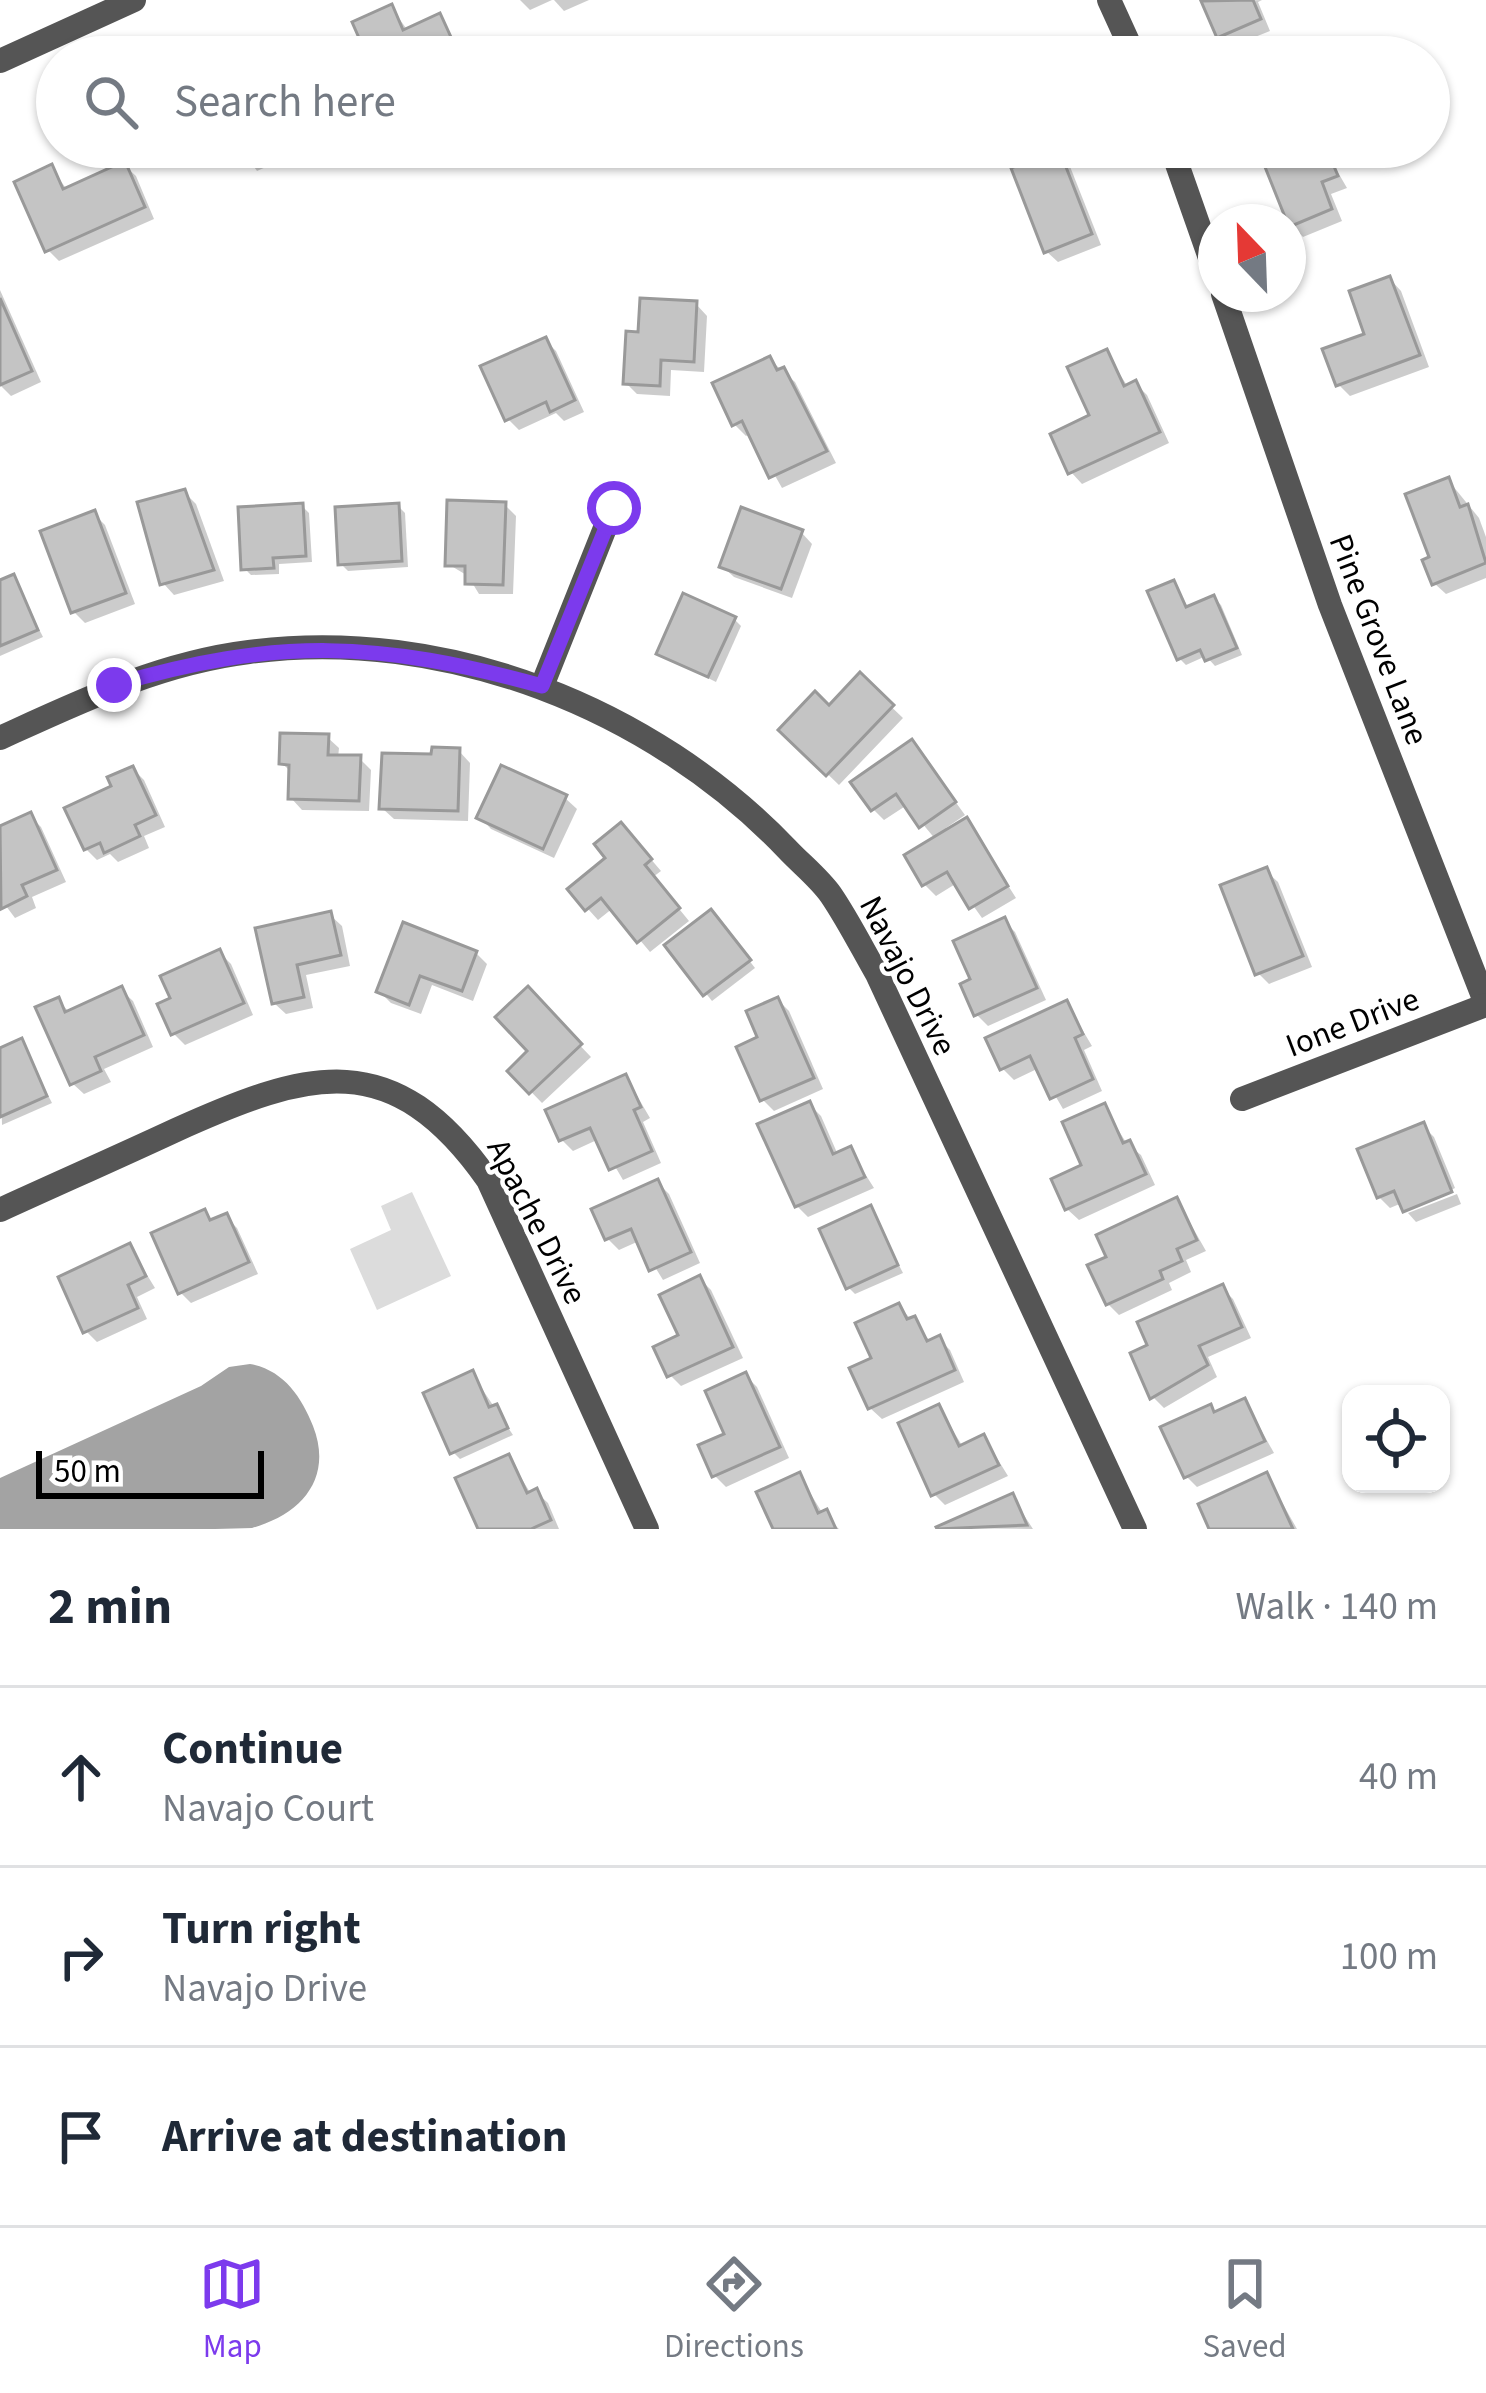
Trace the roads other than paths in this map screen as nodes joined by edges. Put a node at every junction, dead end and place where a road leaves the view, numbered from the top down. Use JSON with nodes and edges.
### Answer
{"nodes":[{"id":1,"x":134,"y":0,"type":"edge"},
{"id":2,"x":1109,"y":0,"type":"edge"},
{"id":3,"x":55,"y":36,"type":"edge"},
{"id":4,"x":1125,"y":36,"type":"edge"},
{"id":5,"x":36,"y":45,"type":"edge"},
{"id":6,"x":0,"y":61,"type":"edge"},
{"id":7,"x":1178,"y":168,"type":"edge"},
{"id":8,"x":1198,"y":224,"type":"edge"},
{"id":9,"x":1228,"y":312,"type":"edge"},
{"id":10,"x":614,"y":508,"type":"dead end"},
{"id":11,"x":542,"y":686,"type":"junction"},
{"id":12,"x":0,"y":738,"type":"edge"},
{"id":13,"x":1486,"y":1005,"type":"edge"},
{"id":14,"x":1242,"y":1099,"type":"dead end"},
{"id":15,"x":0,"y":1210,"type":"edge"},
{"id":16,"x":647,"y":1529,"type":"edge"},
{"id":17,"x":1135,"y":1529,"type":"edge"}],
"edges":[{"from":1,"to":3,"type":"street"},
{"from":2,"to":4,"type":"street"},
{"from":5,"to":6,"type":"street"},
{"from":7,"to":8,"type":"street"},
{"from":9,"to":13,"type":"street","name":"Pine Grove Lane"},
{"from":10,"to":11,"type":"street"},
{"from":11,"to":12,"type":"street","name":"Navajo Drive"},
{"from":11,"to":17,"type":"street","name":"Navajo Drive"},
{"from":13,"to":14,"type":"street","name":"Ione Drive"},
{"from":15,"to":16,"type":"street","name":"Apache Drive"}]}
